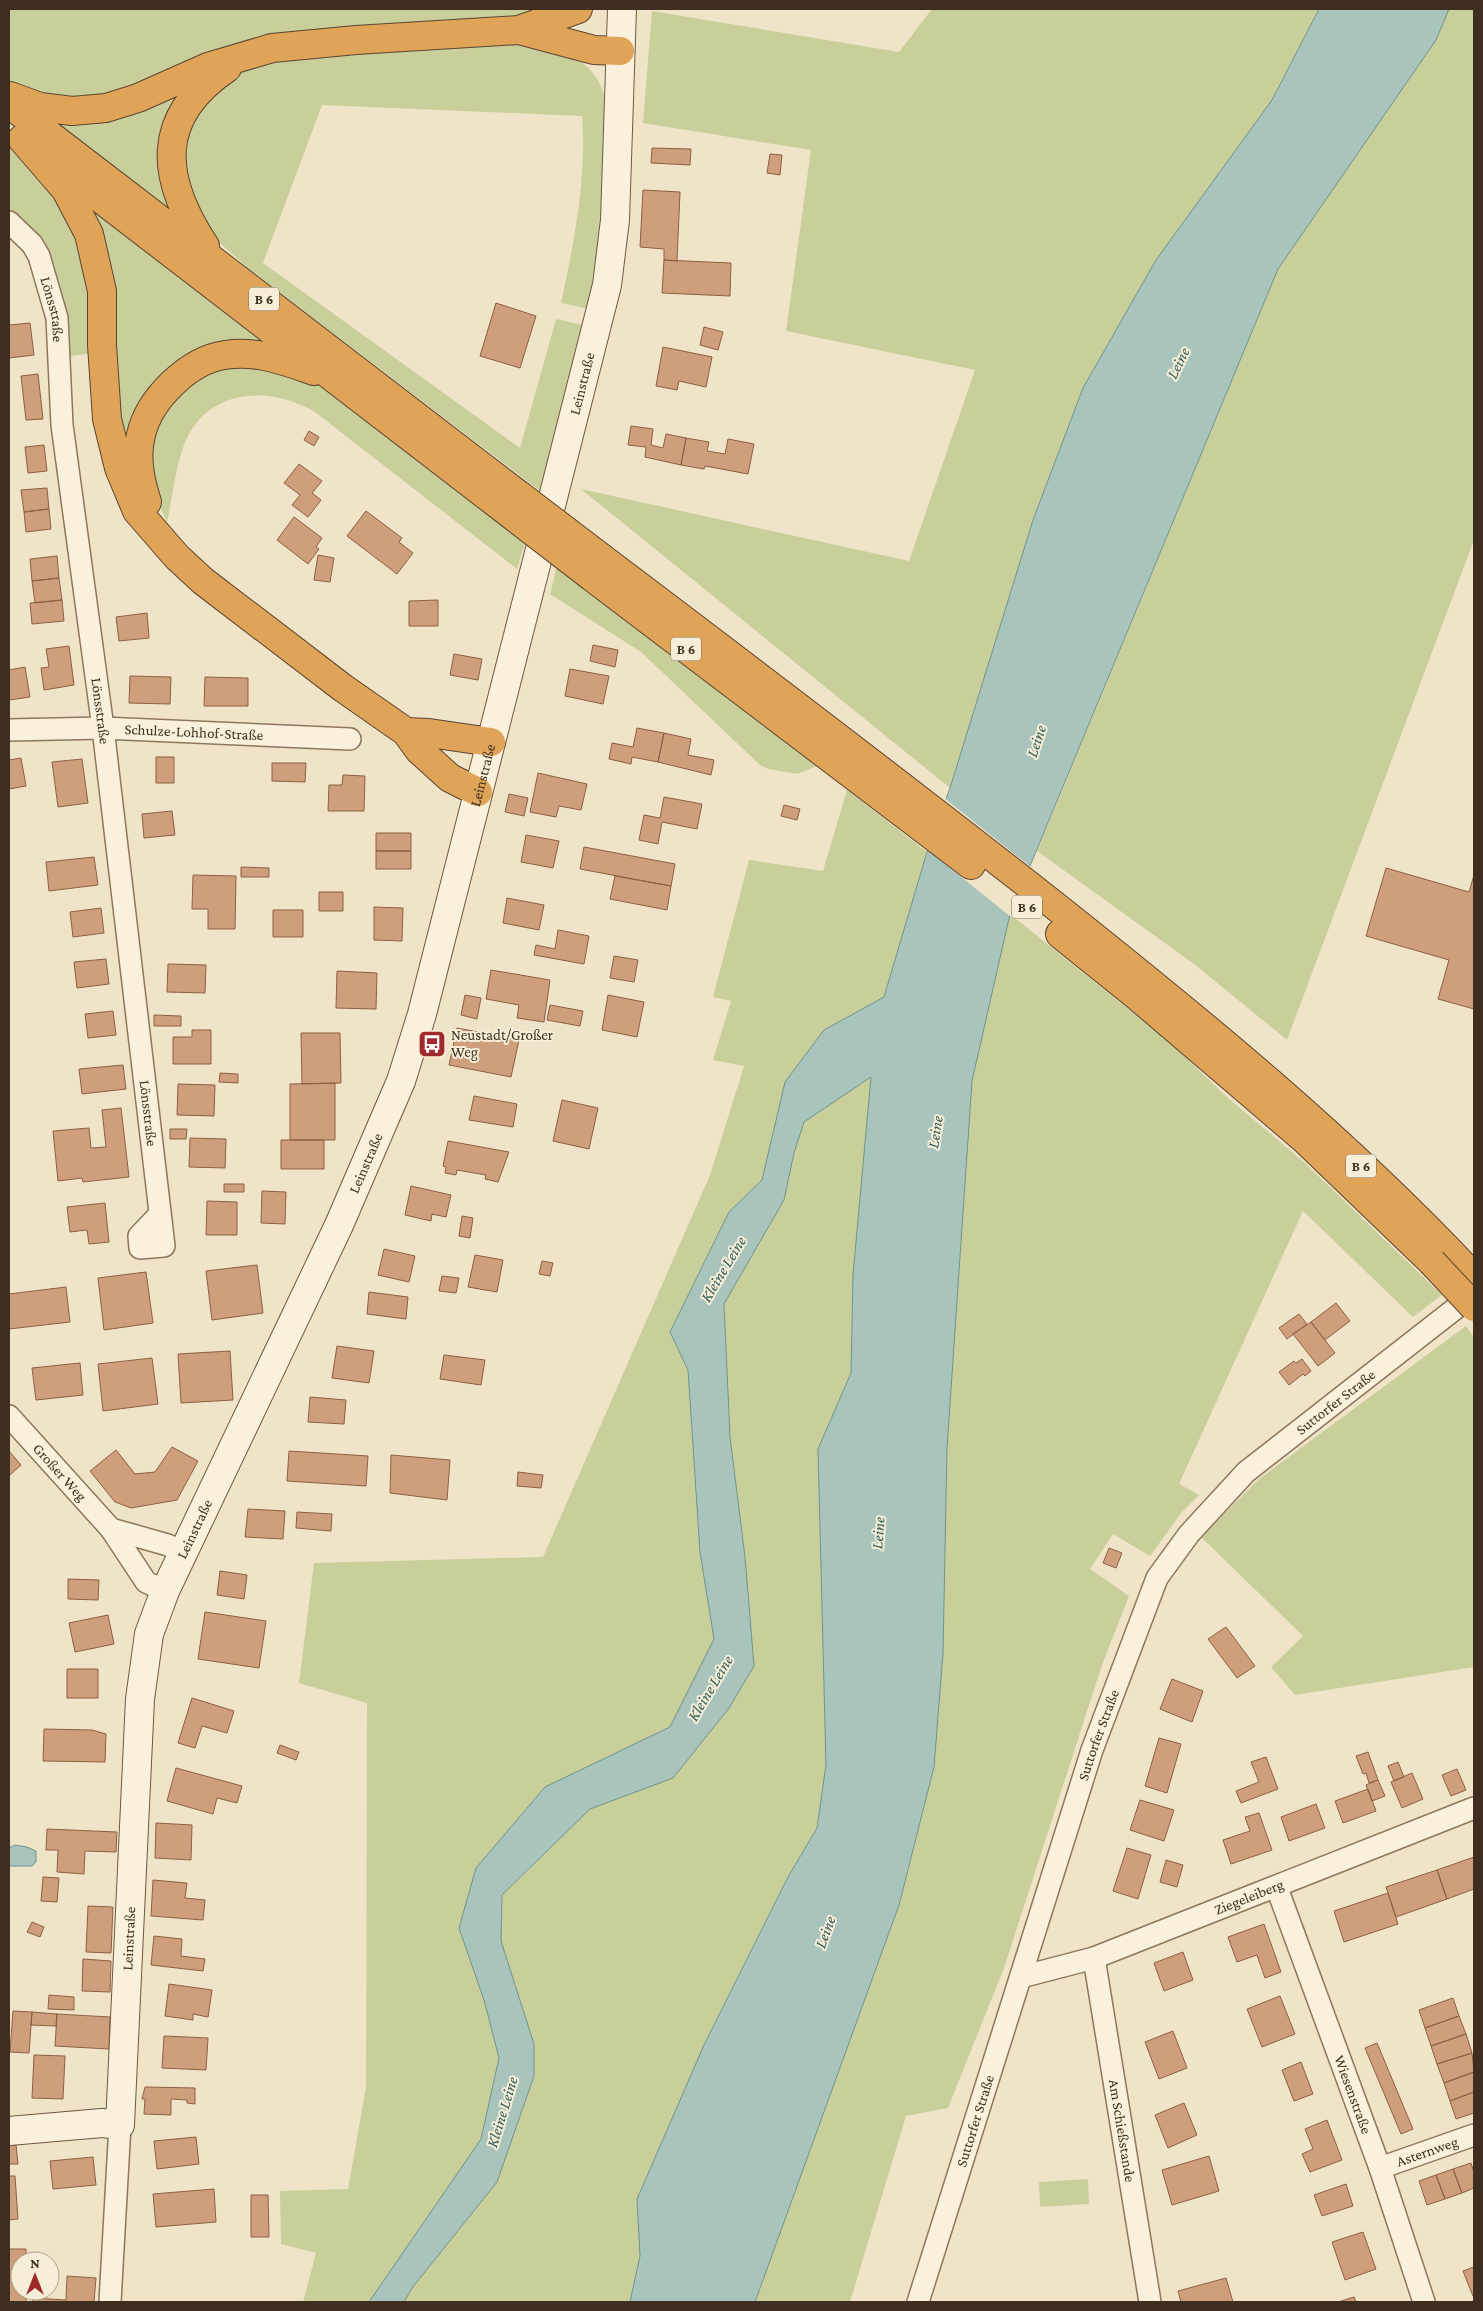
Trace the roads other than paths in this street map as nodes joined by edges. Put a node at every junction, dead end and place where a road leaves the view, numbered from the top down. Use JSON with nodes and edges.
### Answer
{"nodes":[{"id":1,"x":578,"y":9,"type":"edge"},
{"id":2,"x":622,"y":9,"type":"edge"},
{"id":3,"x":519,"y":30,"type":"junction"},
{"id":4,"x":620,"y":51,"type":"junction"},
{"id":5,"x":247,"y":55,"type":"junction"},
{"id":6,"x":9,"y":95,"type":"edge"},
{"id":7,"x":9,"y":104,"type":"edge"},
{"id":8,"x":15,"y":134,"type":"edge"},
{"id":9,"x":9,"y":222,"type":"edge"},
{"id":10,"x":216,"y":262,"type":"junction"},
{"id":11,"x":332,"y":376,"type":"junction"},
{"id":12,"x":514,"y":504,"type":"junction"},
{"id":13,"x":177,"y":557,"type":"junction"},
{"id":14,"x":103,"y":728,"type":"junction"},
{"id":15,"x":9,"y":730,"type":"edge"},
{"id":16,"x":406,"y":732,"type":"junction"},
{"id":17,"x":350,"y":739,"type":"dead end"},
{"id":18,"x":491,"y":742,"type":"junction"},
{"id":19,"x":478,"y":792,"type":"junction"},
{"id":20,"x":160,"y":1214,"type":"dead end"},
{"id":21,"x":1440,"y":1256,"type":"junction"},
{"id":22,"x":1474,"y":1277,"type":"edge"},
{"id":23,"x":1474,"y":1294,"type":"edge"},
{"id":24,"x":1474,"y":1307,"type":"edge"},
{"id":25,"x":9,"y":1416,"type":"edge"},
{"id":26,"x":110,"y":1529,"type":"junction"},
{"id":27,"x":183,"y":1553,"type":"junction"},
{"id":28,"x":165,"y":1591,"type":"junction"},
{"id":29,"x":1474,"y":1808,"type":"edge"},
{"id":30,"x":1277,"y":1888,"type":"junction"},
{"id":31,"x":1094,"y":1958,"type":"junction"},
{"id":32,"x":1021,"y":1977,"type":"junction"},
{"id":33,"x":120,"y":2125,"type":"junction"},
{"id":34,"x":9,"y":2131,"type":"edge"},
{"id":35,"x":1474,"y":2135,"type":"edge"},
{"id":36,"x":1380,"y":2168,"type":"junction"},
{"id":37,"x":110,"y":2302,"type":"edge"},
{"id":38,"x":918,"y":2302,"type":"edge"},
{"id":39,"x":1150,"y":2302,"type":"edge"},
{"id":40,"x":1424,"y":2302,"type":"edge"}],
"edges":[{"from":1,"to":3,"type":"highway"},
{"from":2,"to":4,"type":"street","name":"Leinstraße"},
{"from":3,"to":4,"type":"highway"},
{"from":3,"to":5,"type":"highway"},
{"from":4,"to":18,"type":"street","name":"Leinstraße"},
{"from":5,"to":6,"type":"highway"},
{"from":5,"to":10,"type":"highway"},
{"from":7,"to":10,"type":"highway","number":"B 6"},
{"from":8,"to":11,"type":"highway","number":"B 6"},
{"from":8,"to":13,"type":"highway"},
{"from":9,"to":14,"type":"street","name":"Lönsstraße"},
{"from":10,"to":12,"type":"highway","number":"B 6"},
{"from":11,"to":12,"type":"highway","number":"B 6"},
{"from":11,"to":13,"type":"highway"},
{"from":12,"to":21,"type":"highway","number":"B 6","bridge":true},
{"from":13,"to":16,"type":"highway"},
{"from":14,"to":15,"type":"street","name":"Schulze-Lohhof-Straße"},
{"from":14,"to":17,"type":"street","name":"Schulze-Lohhof-Straße"},
{"from":14,"to":20,"type":"street","name":"Lönsstraße"},
{"from":16,"to":18,"type":"highway"},
{"from":16,"to":19,"type":"highway"},
{"from":18,"to":19,"type":"street","name":"Leinstraße"},
{"from":19,"to":27,"type":"street","name":"Leinstraße"},
{"from":21,"to":22,"type":"highway","number":"B 6"},
{"from":21,"to":24,"type":"highway","number":"B 6","bridge":true},
{"from":23,"to":32,"type":"street","name":"Suttorfer Straße"},
{"from":25,"to":26,"type":"street","name":"Großer Weg"},
{"from":26,"to":27,"type":"street"},
{"from":26,"to":28,"type":"street","name":"Großer Weg"},
{"from":27,"to":28,"type":"street","name":"Leinstraße"},
{"from":28,"to":33,"type":"street","name":"Leinstraße"},
{"from":29,"to":30,"type":"street","name":"Ziegeleiberg"},
{"from":30,"to":31,"type":"street","name":"Ziegeleiberg"},
{"from":30,"to":36,"type":"street","name":"Wiesenstraße"},
{"from":31,"to":32,"type":"street","name":"Ziegeleiberg"},
{"from":31,"to":39,"type":"street","name":"Am Schießstande"},
{"from":32,"to":38,"type":"street","name":"Suttorfer Straße"},
{"from":33,"to":34,"type":"street"},
{"from":33,"to":37,"type":"street","name":"Leinstraße"},
{"from":35,"to":36,"type":"street","name":"Asternweg"},
{"from":36,"to":40,"type":"street","name":"Wiesenstraße"}]}
